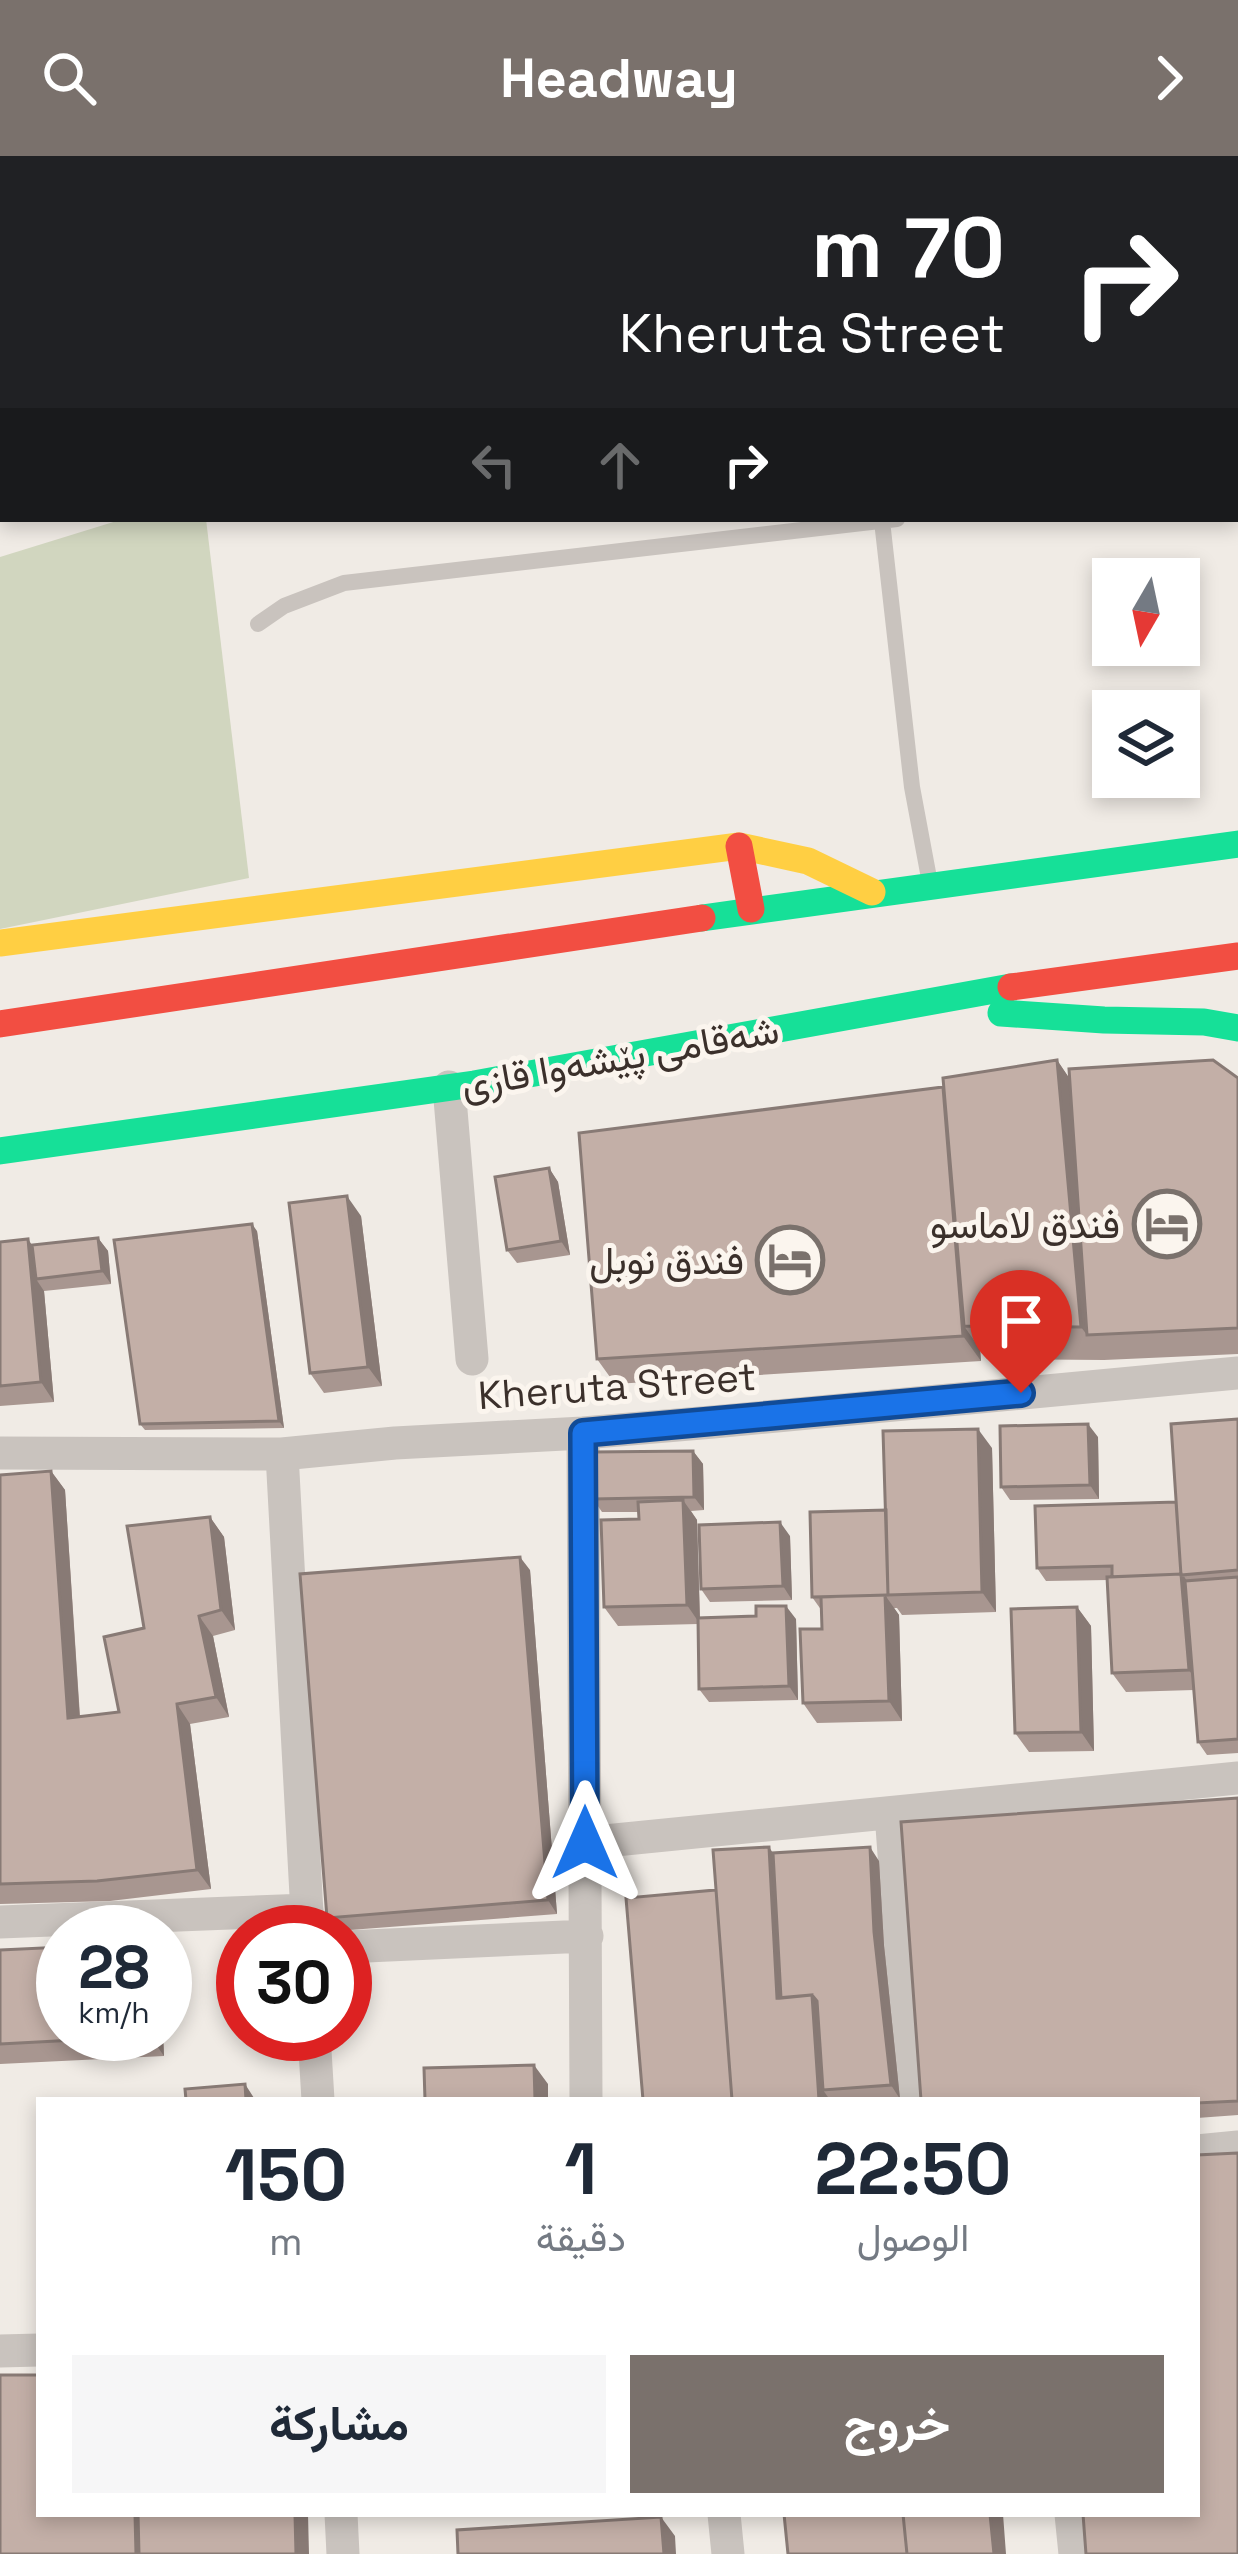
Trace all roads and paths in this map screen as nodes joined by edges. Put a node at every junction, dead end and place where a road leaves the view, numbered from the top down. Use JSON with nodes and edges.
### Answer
{"nodes":[{"id":1,"x":872,"y":522,"type":"edge"},
{"id":2,"x":889,"y":522,"type":"edge"},
{"id":3,"x":258,"y":624,"type":"dead end"},
{"id":4,"x":1238,"y":844,"type":"edge"},
{"id":5,"x":739,"y":846,"type":"junction"},
{"id":6,"x":930,"y":884,"type":"junction"},
{"id":7,"x":872,"y":892,"type":"junction"},
{"id":8,"x":751,"y":909,"type":"junction"},
{"id":9,"x":0,"y":943,"type":"edge"},
{"id":10,"x":1238,"y":956,"type":"edge"},
{"id":11,"x":905,"y":1006,"type":"junction"},
{"id":12,"x":0,"y":1024,"type":"edge"},
{"id":13,"x":1238,"y":1028,"type":"edge"},
{"id":14,"x":449,"y":1087,"type":"junction"},
{"id":15,"x":0,"y":1151,"type":"edge"},
{"id":16,"x":472,"y":1359,"type":"dead end"},
{"id":17,"x":1238,"y":1373,"type":"edge"},
{"id":18,"x":583,"y":1433,"type":"junction"},
{"id":19,"x":0,"y":1453,"type":"edge"},
{"id":20,"x":282,"y":1454,"type":"junction"},
{"id":21,"x":1238,"y":1778,"type":"edge"},
{"id":22,"x":891,"y":1813,"type":"junction"},
{"id":23,"x":585,"y":1843,"type":"junction"},
{"id":24,"x":307,"y":1905,"type":"edge"},
{"id":25,"x":216,"y":1921,"type":"edge"},
{"id":26,"x":0,"y":1922,"type":"edge"},
{"id":27,"x":587,"y":1936,"type":"junction"},
{"id":28,"x":372,"y":1946,"type":"edge"},
{"id":29,"x":316,"y":2061,"type":"edge"},
{"id":30,"x":318,"y":2097,"type":"edge"},
{"id":31,"x":586,"y":2097,"type":"edge"},
{"id":32,"x":912,"y":2097,"type":"edge"},
{"id":33,"x":1238,"y":2147,"type":"edge"},
{"id":34,"x":1200,"y":2151,"type":"edge"},
{"id":35,"x":36,"y":2350,"type":"edge"},
{"id":36,"x":0,"y":2351,"type":"edge"},
{"id":37,"x":341,"y":2517,"type":"edge"},
{"id":38,"x":724,"y":2517,"type":"edge"},
{"id":39,"x":1071,"y":2517,"type":"edge"},
{"id":40,"x":343,"y":2554,"type":"edge"},
{"id":41,"x":728,"y":2554,"type":"edge"},
{"id":42,"x":1075,"y":2554,"type":"edge"}],
"edges":[{"from":1,"to":3,"type":"lane"},
{"from":2,"to":6,"type":"lane"},
{"from":4,"to":6,"type":"main road"},
{"from":5,"to":7,"type":"main road"},
{"from":5,"to":8,"type":"main road"},
{"from":5,"to":9,"type":"main road"},
{"from":6,"to":7,"type":"main road"},
{"from":7,"to":8,"type":"main road"},
{"from":8,"to":12,"type":"main road"},
{"from":10,"to":11,"type":"main road","name":"شەقامی پێشەوا قازی"},
{"from":11,"to":13,"type":"main road"},
{"from":11,"to":14,"type":"main road","name":"شەقامی پێشەوا قازی"},
{"from":14,"to":15,"type":"main road","name":"شەقامی پێشەوا قازی"},
{"from":14,"to":16,"type":"street"},
{"from":17,"to":18,"type":"street","name":"Kheruta Street"},
{"from":18,"to":20,"type":"street","name":"Kheruta Street"},
{"from":18,"to":23,"type":"street"},
{"from":19,"to":20,"type":"street","name":"Kheruta Street"},
{"from":20,"to":24,"type":"street"},
{"from":21,"to":22,"type":"street"},
{"from":22,"to":23,"type":"street"},
{"from":22,"to":32,"type":"street"},
{"from":23,"to":27,"type":"street"},
{"from":25,"to":26,"type":"street"},
{"from":27,"to":28,"type":"street"},
{"from":27,"to":31,"type":"street"},
{"from":29,"to":30,"type":"street"},
{"from":33,"to":34,"type":"street"},
{"from":35,"to":36,"type":"street"},
{"from":37,"to":40,"type":"street"},
{"from":38,"to":41,"type":"street"},
{"from":39,"to":42,"type":"street"}]}
